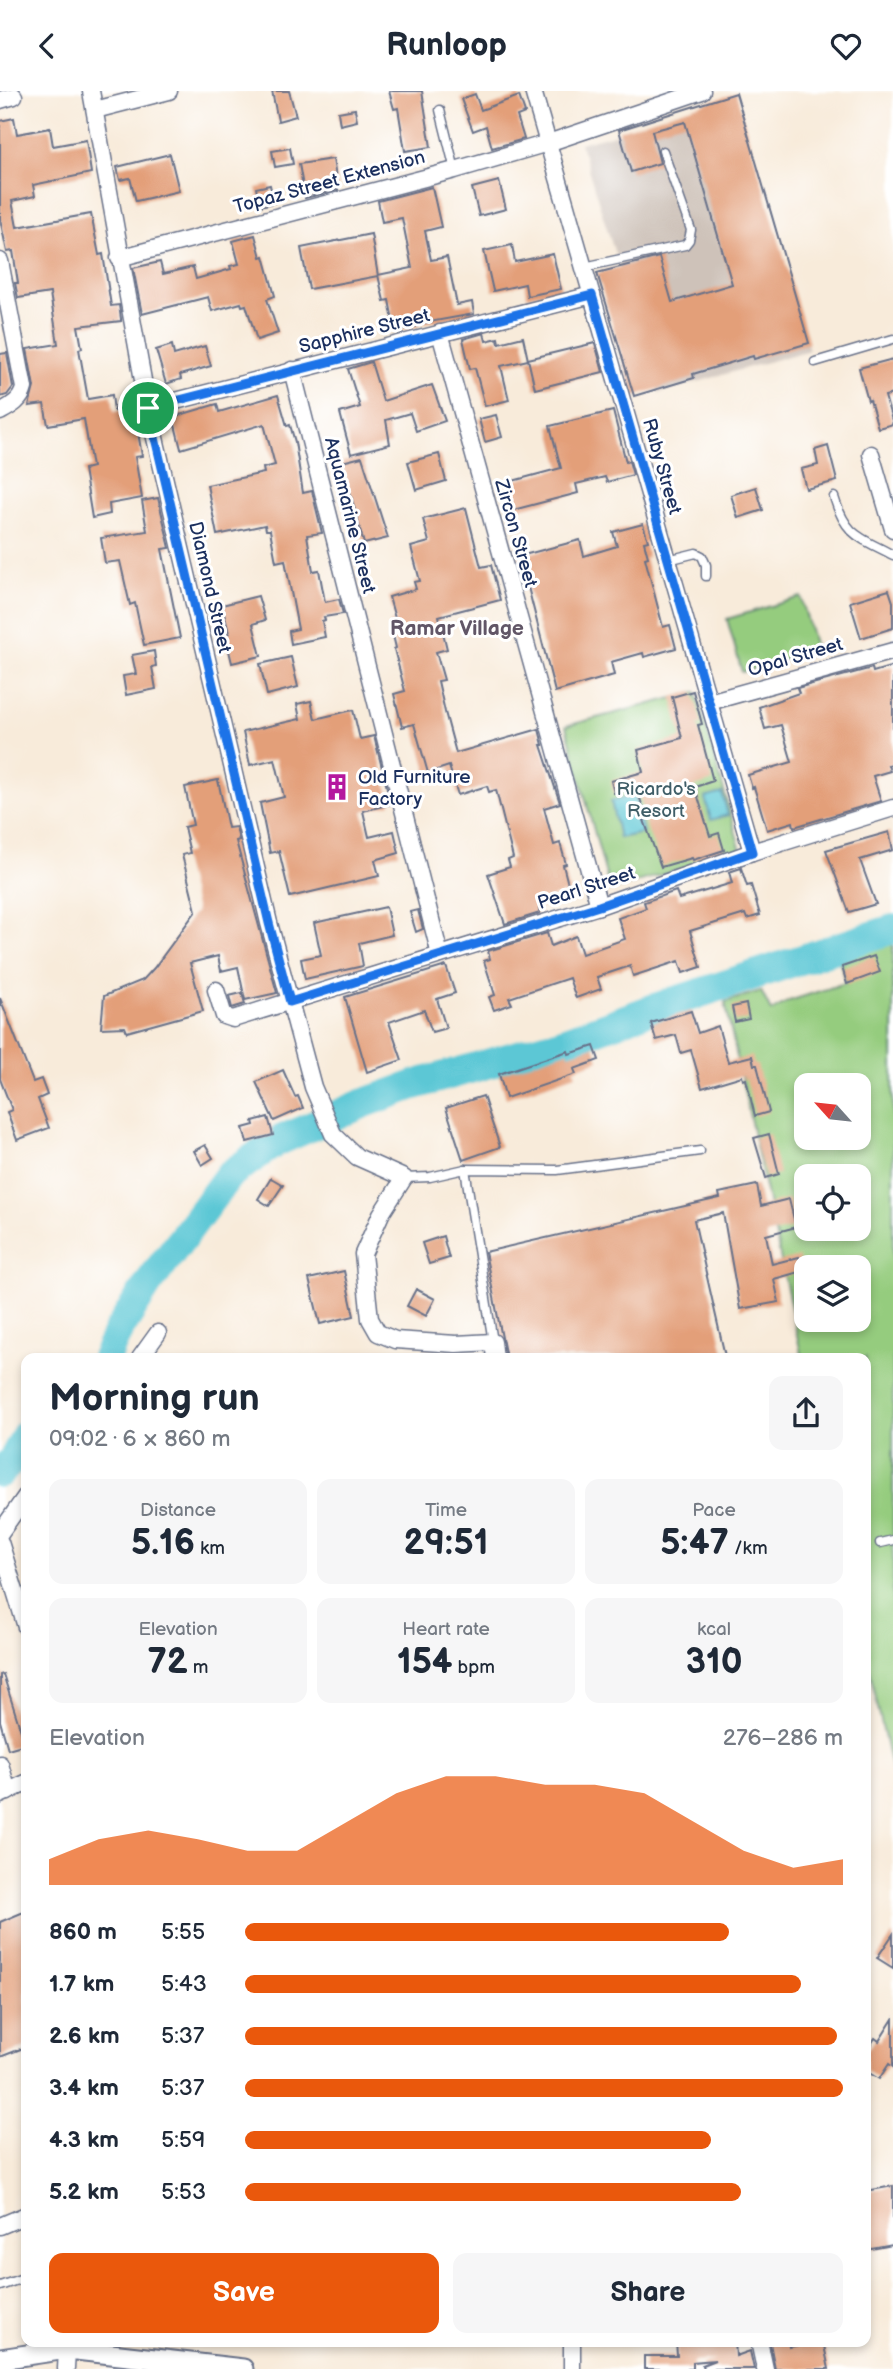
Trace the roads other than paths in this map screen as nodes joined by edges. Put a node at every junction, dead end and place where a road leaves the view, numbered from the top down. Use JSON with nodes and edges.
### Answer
{"nodes":[{"id":1,"x":91,"y":91,"type":"edge"},
{"id":2,"x":169,"y":91,"type":"edge"},
{"id":3,"x":533,"y":91,"type":"edge"},
{"id":4,"x":702,"y":91,"type":"edge"},
{"id":5,"x":684,"y":94,"type":"edge"},
{"id":6,"x":95,"y":110,"type":"junction"},
{"id":7,"x":440,"y":110,"type":"dead end"},
{"id":8,"x":548,"y":143,"type":"junction"},
{"id":9,"x":663,"y":151,"type":"dead end"},
{"id":10,"x":455,"y":170,"type":"junction"},
{"id":11,"x":120,"y":258,"type":"junction"},
{"id":12,"x":0,"y":261,"type":"edge"},
{"id":13,"x":584,"y":267,"type":"junction"},
{"id":14,"x":592,"y":295,"type":"junction"},
{"id":15,"x":440,"y":333,"type":"junction"},
{"id":16,"x":893,"y":339,"type":"edge"},
{"id":17,"x":815,"y":362,"type":"dead end"},
{"id":18,"x":292,"y":370,"type":"junction"},
{"id":19,"x":148,"y":408,"type":"junction"},
{"id":20,"x":0,"y":412,"type":"edge"},
{"id":21,"x":871,"y":454,"type":"dead end"},
{"id":22,"x":834,"y":497,"type":"dead end"},
{"id":23,"x":893,"y":529,"type":"edge"},
{"id":24,"x":893,"y":555,"type":"edge"},
{"id":25,"x":668,"y":560,"type":"junction"},
{"id":26,"x":706,"y":576,"type":"dead end"},
{"id":27,"x":893,"y":651,"type":"edge"},
{"id":28,"x":709,"y":702,"type":"junction"},
{"id":29,"x":893,"y":808,"type":"edge"},
{"id":30,"x":752,"y":852,"type":"junction"},
{"id":31,"x":599,"y":906,"type":"junction"},
{"id":32,"x":440,"y":955,"type":"junction"},
{"id":33,"x":216,"y":990,"type":"dead end"},
{"id":34,"x":290,"y":1002,"type":"junction"},
{"id":35,"x":700,"y":1151,"type":"dead end"},
{"id":36,"x":465,"y":1169,"type":"junction"},
{"id":37,"x":404,"y":1178,"type":"junction"},
{"id":38,"x":158,"y":1333,"type":"dead end"},
{"id":39,"x":494,"y":1350,"type":"edge"},
{"id":40,"x":146,"y":1353,"type":"edge"},
{"id":41,"x":21,"y":1503,"type":"edge"},
{"id":42,"x":0,"y":1533,"type":"edge"},
{"id":43,"x":893,"y":1540,"type":"edge"},
{"id":44,"x":0,"y":1542,"type":"edge"},
{"id":45,"x":880,"y":1543,"type":"dead end"},
{"id":46,"x":21,"y":1611,"type":"edge"},
{"id":47,"x":0,"y":1764,"type":"edge"},
{"id":48,"x":21,"y":1785,"type":"edge"},
{"id":49,"x":4,"y":1793,"type":"edge"},
{"id":50,"x":21,"y":2217,"type":"edge"},
{"id":51,"x":0,"y":2227,"type":"edge"},
{"id":52,"x":21,"y":2279,"type":"edge"},
{"id":53,"x":0,"y":2286,"type":"edge"},
{"id":54,"x":91,"y":2347,"type":"edge"},
{"id":55,"x":572,"y":2347,"type":"edge"},
{"id":56,"x":760,"y":2347,"type":"edge"},
{"id":57,"x":0,"y":2358,"type":"edge"},
{"id":58,"x":66,"y":2359,"type":"edge"},
{"id":59,"x":122,"y":2362,"type":"edge"},
{"id":60,"x":198,"y":2366,"type":"edge"},
{"id":61,"x":243,"y":2369,"type":"edge"},
{"id":62,"x":572,"y":2369,"type":"edge"},
{"id":63,"x":765,"y":2369,"type":"edge"}],
"edges":[{"from":1,"to":6,"type":"street","name":"Diamond Street"},
{"from":2,"to":6,"type":"street"},
{"from":3,"to":8,"type":"street","name":"Ruby Street"},
{"from":4,"to":5,"type":"street","name":"Topaz Street Extension"},
{"from":5,"to":8,"type":"street","name":"Topaz Street Extension"},
{"from":6,"to":11,"type":"street","name":"Diamond Street"},
{"from":7,"to":10,"type":"lane"},
{"from":8,"to":10,"type":"street","name":"Topaz Street Extension"},
{"from":8,"to":13,"type":"street","name":"Ruby Street"},
{"from":9,"to":13,"type":"lane"},
{"from":10,"to":11,"type":"street","name":"Topaz Street Extension"},
{"from":11,"to":19,"type":"street","name":"Diamond Street"},
{"from":12,"to":20,"type":"street"},
{"from":13,"to":14,"type":"street","name":"Ruby Street"},
{"from":14,"to":15,"type":"street","name":"Sapphire Street"},
{"from":14,"to":25,"type":"street","name":"Ruby Street"},
{"from":15,"to":18,"type":"street","name":"Sapphire Street"},
{"from":15,"to":31,"type":"street","name":"Zircon Street"},
{"from":16,"to":17,"type":"lane"},
{"from":18,"to":19,"type":"street","name":"Sapphire Street"},
{"from":18,"to":32,"type":"street","name":"Aquamarine Street"},
{"from":19,"to":34,"type":"street","name":"Diamond Street"},
{"from":21,"to":23,"type":"street"},
{"from":22,"to":24,"type":"lane"},
{"from":25,"to":26,"type":"lane"},
{"from":25,"to":28,"type":"street","name":"Ruby Street"},
{"from":27,"to":28,"type":"street","name":"Opal Street"},
{"from":28,"to":30,"type":"street","name":"Ruby Street"},
{"from":29,"to":30,"type":"street","name":"Pearl Street"},
{"from":30,"to":31,"type":"street","name":"Pearl Street"},
{"from":31,"to":32,"type":"street","name":"Pearl Street"},
{"from":32,"to":34,"type":"street","name":"Pearl Street"},
{"from":33,"to":34,"type":"street","name":"Pearl Street"},
{"from":34,"to":37,"type":"street","name":"Diamond Street"},
{"from":35,"to":36,"type":"lane"},
{"from":36,"to":37,"type":"lane"},
{"from":36,"to":39,"type":"lane"},
{"from":37,"to":39,"type":"street"},
{"from":38,"to":40,"type":"street"},
{"from":41,"to":42,"type":"street"},
{"from":43,"to":45,"type":"lane"},
{"from":44,"to":46,"type":"street"},
{"from":47,"to":49,"type":"street"},
{"from":48,"to":49,"type":"street"},
{"from":50,"to":51,"type":"street"},
{"from":52,"to":53,"type":"lane"},
{"from":54,"to":58,"type":"street"},
{"from":54,"to":59,"type":"street"},
{"from":55,"to":62,"type":"street"},
{"from":56,"to":63,"type":"street"},
{"from":57,"to":58,"type":"street"},
{"from":59,"to":60,"type":"street"},
{"from":60,"to":61,"type":"street"}]}
